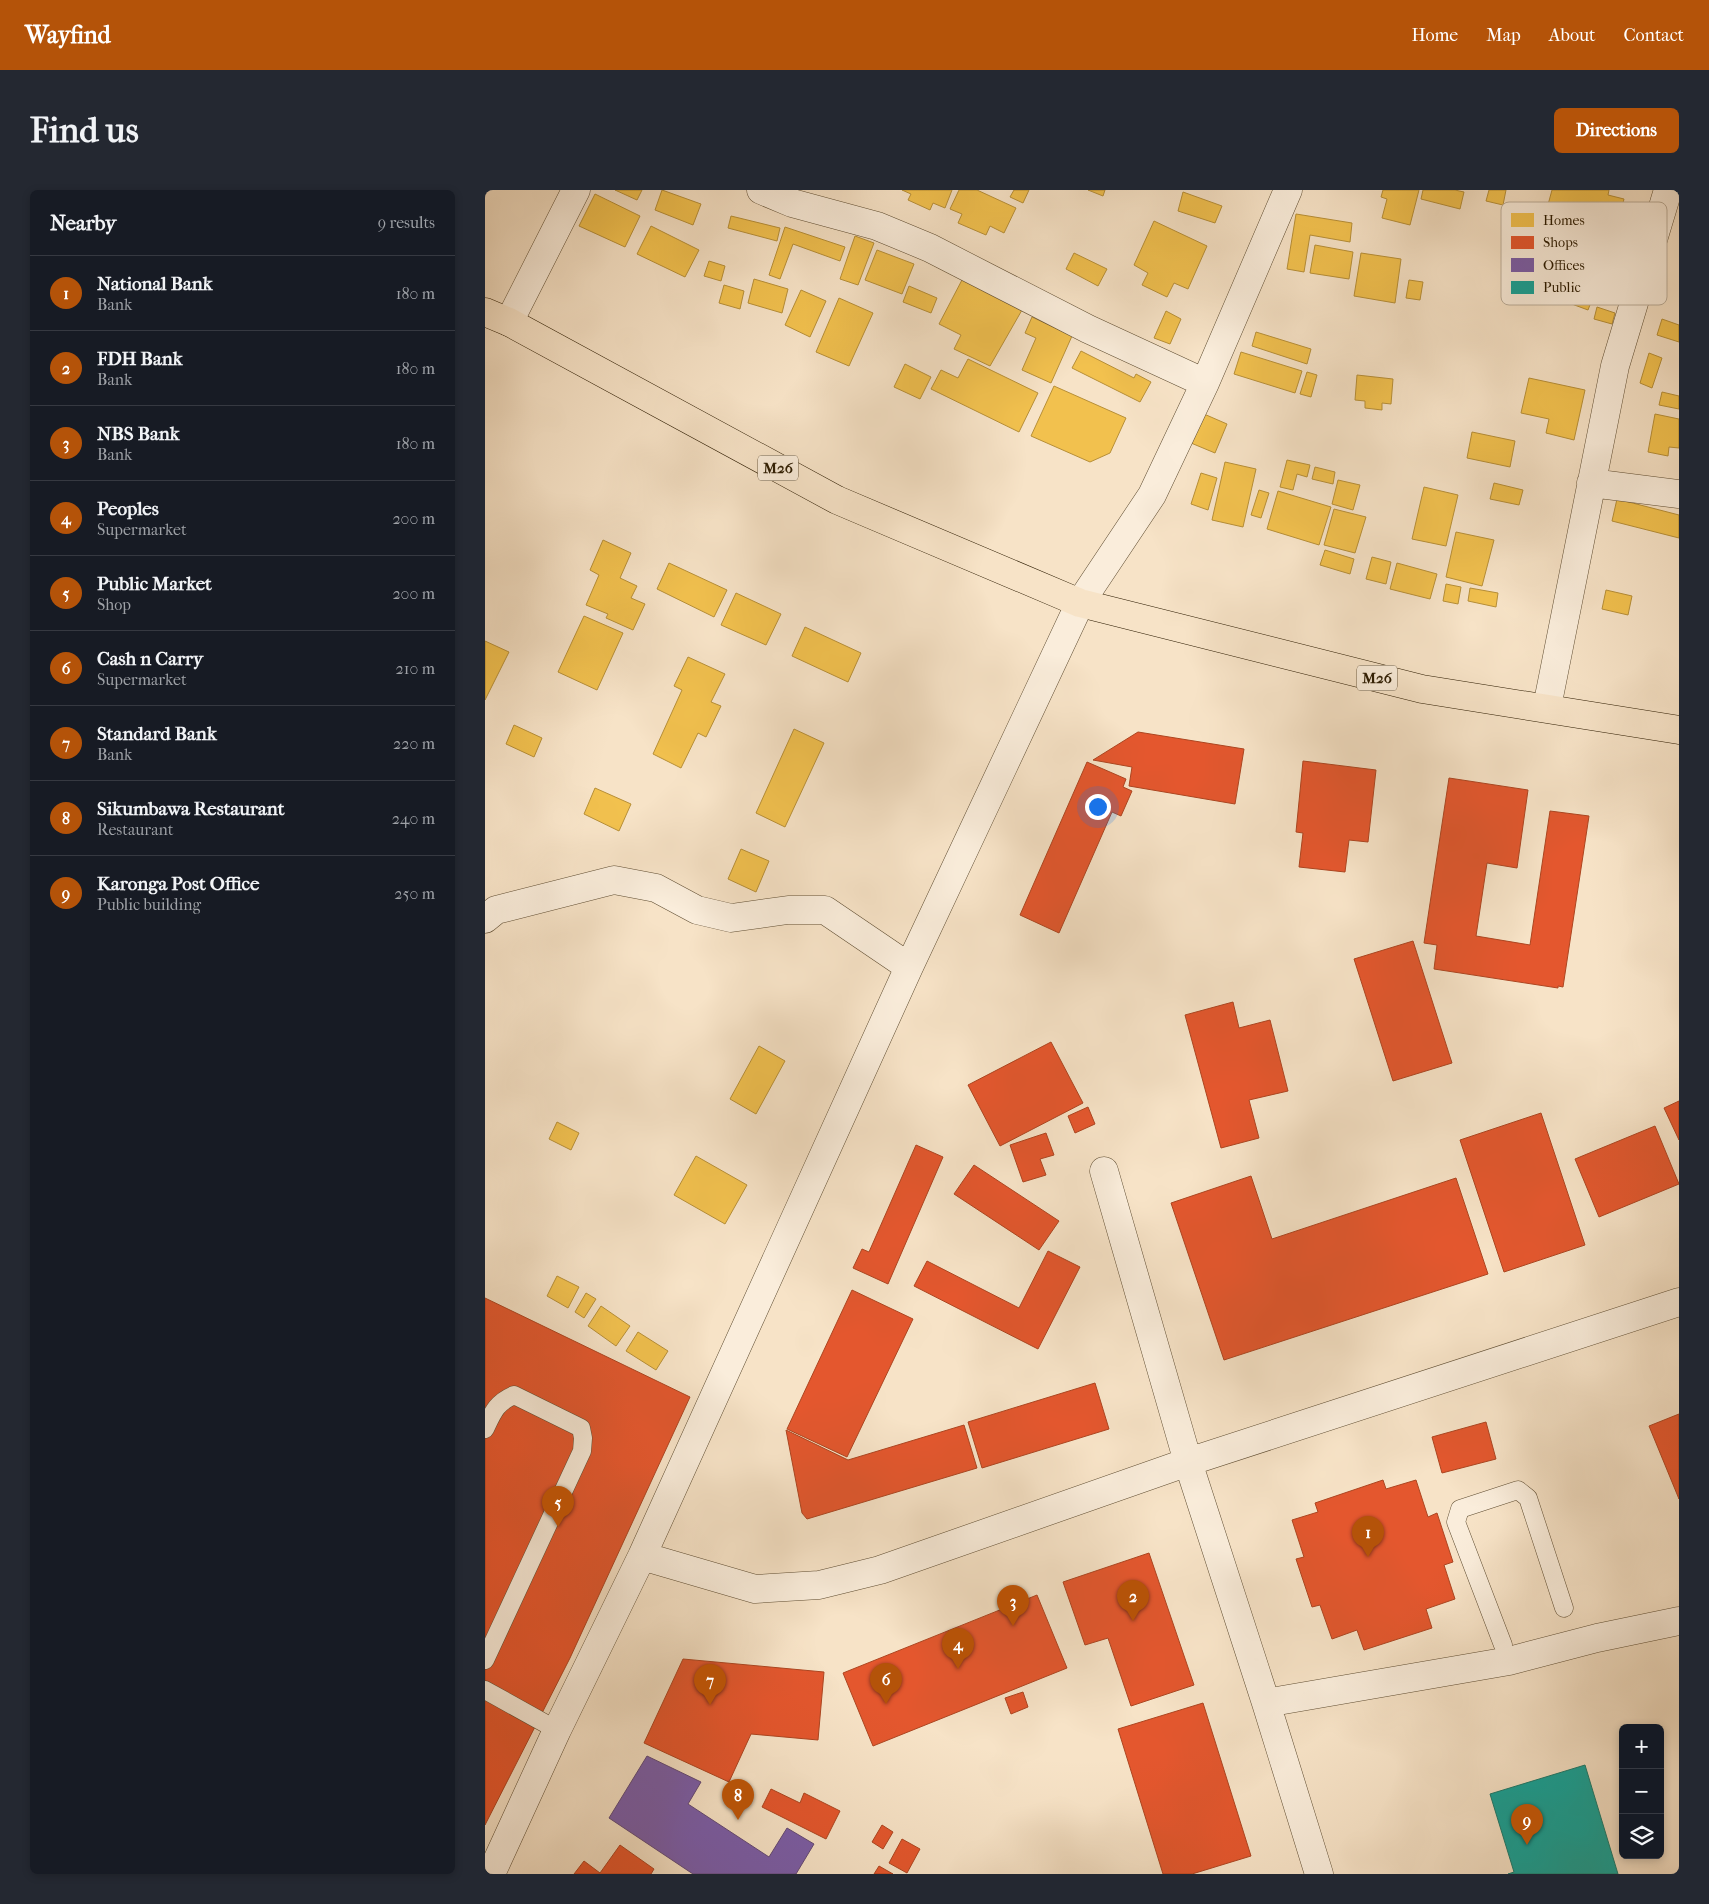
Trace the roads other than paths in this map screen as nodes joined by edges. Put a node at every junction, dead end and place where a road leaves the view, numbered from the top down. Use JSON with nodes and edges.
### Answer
{"nodes":[{"id":1,"x":576,"y":190,"type":"edge"},
{"id":2,"x":761,"y":190,"type":"edge"},
{"id":3,"x":1288,"y":190,"type":"edge"},
{"id":4,"x":1668,"y":190,"type":"edge"},
{"id":5,"x":1664,"y":202,"type":"edge"},
{"id":6,"x":1633,"y":305,"type":"edge"},
{"id":7,"x":497,"y":317,"type":"edge"},
{"id":8,"x":1205,"y":383,"type":"junction"},
{"id":9,"x":1591,"y":483,"type":"junction"},
{"id":10,"x":1679,"y":494,"type":"edge"},
{"id":11,"x":1080,"y":603,"type":"junction"},
{"id":12,"x":1547,"y":707,"type":"junction"},
{"id":13,"x":1679,"y":730,"type":"edge"},
{"id":14,"x":485,"y":919,"type":"edge"},
{"id":15,"x":909,"y":967,"type":"junction"},
{"id":16,"x":1104,"y":1171,"type":"dead end"},
{"id":17,"x":1679,"y":1302,"type":"edge"},
{"id":18,"x":485,"y":1428,"type":"edge"},
{"id":19,"x":1188,"y":1462,"type":"junction"},
{"id":20,"x":642,"y":1556,"type":"junction"},
{"id":21,"x":1564,"y":1608,"type":"dead end"},
{"id":22,"x":1679,"y":1622,"type":"edge"},
{"id":23,"x":1503,"y":1645,"type":"dead end"},
{"id":24,"x":485,"y":1660,"type":"edge"},
{"id":25,"x":485,"y":1690,"type":"edge"},
{"id":26,"x":1267,"y":1703,"type":"junction"},
{"id":27,"x":557,"y":1730,"type":"junction"},
{"id":28,"x":491,"y":1874,"type":"edge"},
{"id":29,"x":1319,"y":1874,"type":"edge"}],
"edges":[{"from":1,"to":7,"type":"street"},
{"from":2,"to":8,"type":"street"},
{"from":3,"to":8,"type":"street"},
{"from":4,"to":5,"type":"street"},
{"from":6,"to":9,"type":"street"},
{"from":7,"to":11,"type":"main road","number":"M26"},
{"from":8,"to":11,"type":"street"},
{"from":9,"to":10,"type":"street"},
{"from":9,"to":12,"type":"street"},
{"from":11,"to":12,"type":"main road","number":"M26"},
{"from":11,"to":15,"type":"street"},
{"from":12,"to":13,"type":"main road","number":"M26"},
{"from":14,"to":15,"type":"street"},
{"from":15,"to":20,"type":"street"},
{"from":16,"to":19,"type":"street"},
{"from":17,"to":19,"type":"street"},
{"from":18,"to":24,"type":"lane"},
{"from":19,"to":20,"type":"street"},
{"from":19,"to":26,"type":"street"},
{"from":20,"to":27,"type":"street"},
{"from":21,"to":23,"type":"lane"},
{"from":22,"to":26,"type":"street"},
{"from":25,"to":27,"type":"lane"},
{"from":26,"to":29,"type":"street"},
{"from":27,"to":28,"type":"street"}]}
